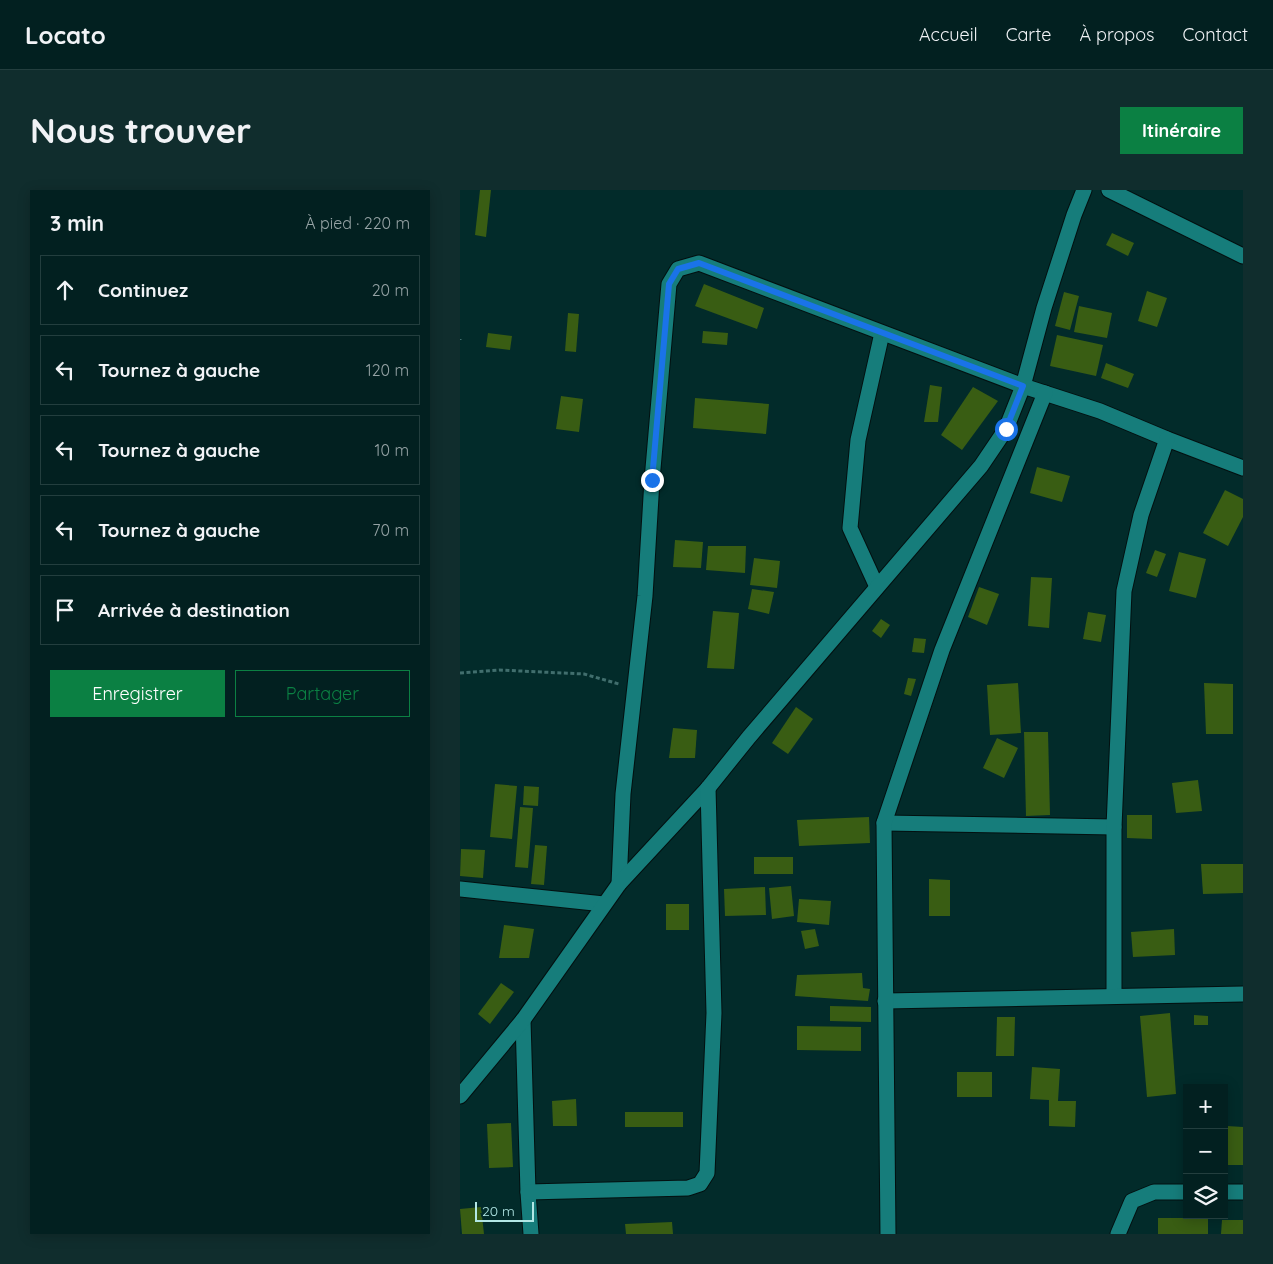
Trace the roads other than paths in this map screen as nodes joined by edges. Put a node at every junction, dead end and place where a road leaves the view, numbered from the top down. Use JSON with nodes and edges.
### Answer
{"nodes":[{"id":1,"x":1084,"y":190,"type":"edge"},
{"id":2,"x":1109,"y":190,"type":"edge"},
{"id":3,"x":1243,"y":256,"type":"edge"},
{"id":4,"x":882,"y":333,"type":"junction"},
{"id":5,"x":1023,"y":386,"type":"junction"},
{"id":6,"x":1044,"y":393,"type":"junction"},
{"id":7,"x":1168,"y":440,"type":"junction"},
{"id":8,"x":1243,"y":468,"type":"edge"},
{"id":9,"x":877,"y":587,"type":"junction"},
{"id":10,"x":708,"y":788,"type":"junction"},
{"id":11,"x":884,"y":823,"type":"junction"},
{"id":12,"x":1114,"y":828,"type":"junction"},
{"id":13,"x":619,"y":884,"type":"junction"},
{"id":14,"x":460,"y":889,"type":"edge"},
{"id":15,"x":604,"y":904,"type":"junction"},
{"id":16,"x":1243,"y":994,"type":"edge"},
{"id":17,"x":1114,"y":996,"type":"junction"},
{"id":18,"x":886,"y":1001,"type":"junction"},
{"id":19,"x":523,"y":1020,"type":"junction"},
{"id":20,"x":460,"y":1096,"type":"edge"},
{"id":21,"x":528,"y":1192,"type":"junction"},
{"id":22,"x":1183,"y":1192,"type":"edge"},
{"id":23,"x":1228,"y":1192,"type":"edge"},
{"id":24,"x":1243,"y":1192,"type":"edge"},
{"id":25,"x":531,"y":1234,"type":"edge"},
{"id":26,"x":888,"y":1234,"type":"edge"},
{"id":27,"x":1118,"y":1234,"type":"edge"}],
"edges":[{"from":1,"to":5,"type":"street"},
{"from":2,"to":3,"type":"street"},
{"from":4,"to":5,"type":"street"},
{"from":4,"to":9,"type":"street"},
{"from":4,"to":13,"type":"street"},
{"from":5,"to":6,"type":"street"},
{"from":5,"to":9,"type":"street"},
{"from":6,"to":7,"type":"street"},
{"from":6,"to":11,"type":"street"},
{"from":7,"to":8,"type":"street"},
{"from":7,"to":12,"type":"street"},
{"from":9,"to":10,"type":"street"},
{"from":10,"to":13,"type":"street"},
{"from":10,"to":21,"type":"street"},
{"from":11,"to":12,"type":"street"},
{"from":11,"to":18,"type":"street"},
{"from":12,"to":17,"type":"street"},
{"from":13,"to":15,"type":"street"},
{"from":14,"to":15,"type":"street"},
{"from":15,"to":19,"type":"street"},
{"from":16,"to":17,"type":"street"},
{"from":17,"to":18,"type":"street"},
{"from":18,"to":26,"type":"street"},
{"from":19,"to":20,"type":"street"},
{"from":19,"to":21,"type":"street"},
{"from":21,"to":25,"type":"street"},
{"from":22,"to":27,"type":"street"},
{"from":23,"to":24,"type":"street"}]}
